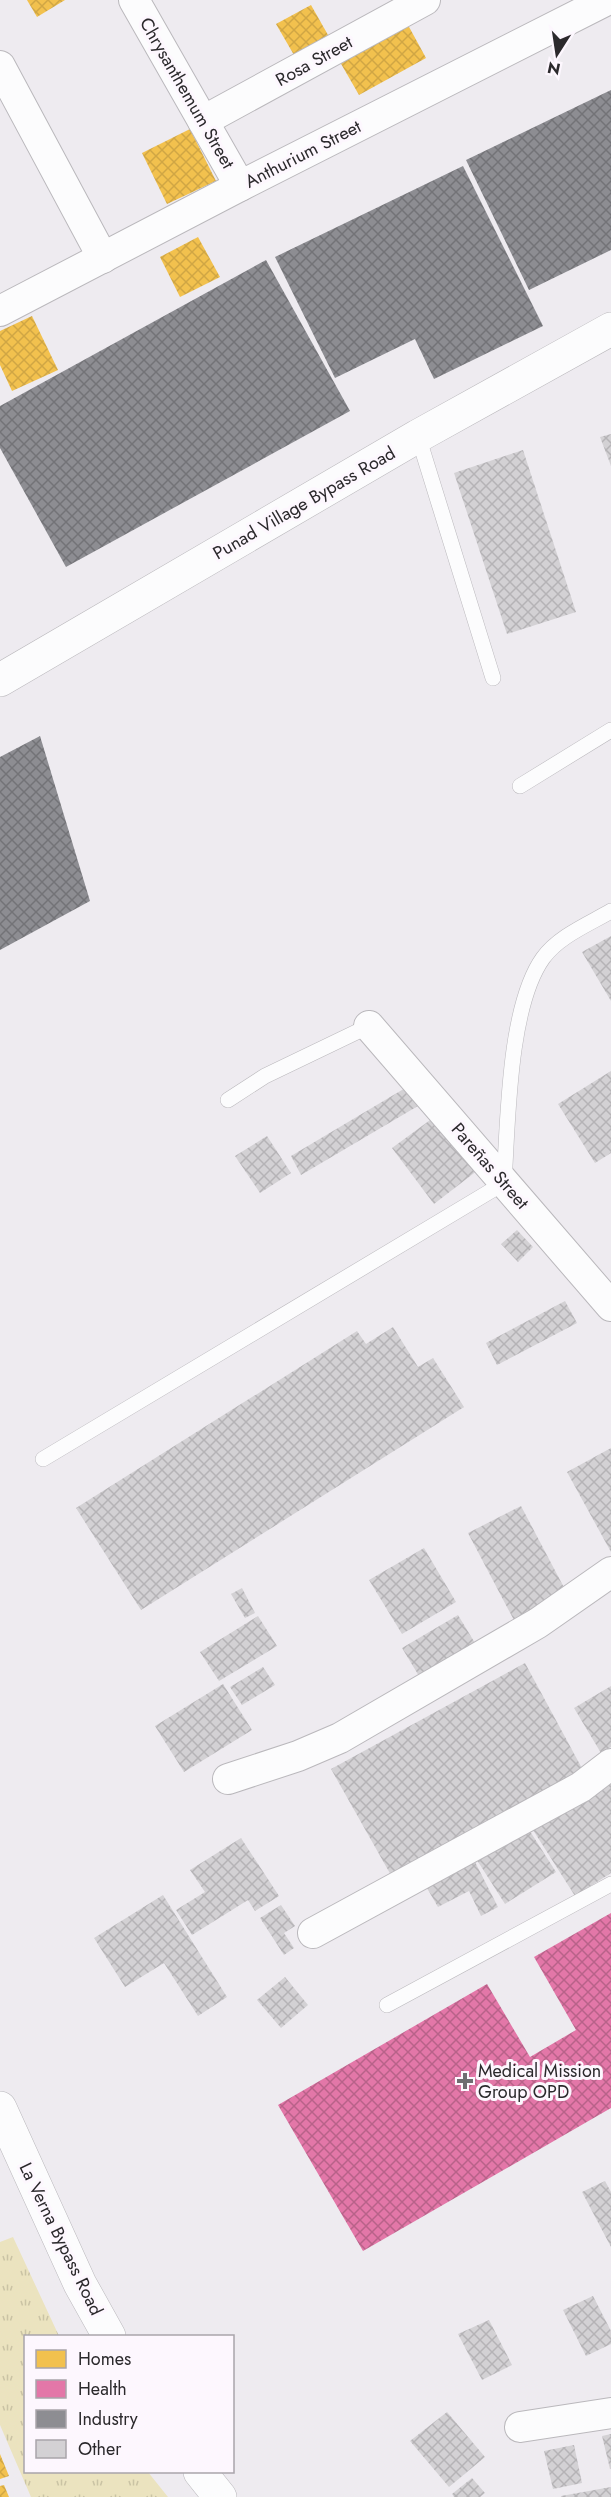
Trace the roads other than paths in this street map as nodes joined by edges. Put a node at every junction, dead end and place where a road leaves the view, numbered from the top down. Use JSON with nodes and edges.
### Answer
{"nodes":[{"id":1,"x":135,"y":0,"type":"edge"},
{"id":2,"x":425,"y":0,"type":"edge"},
{"id":3,"x":607,"y":0,"type":"edge"},
{"id":4,"x":0,"y":66,"type":"edge"},
{"id":5,"x":203,"y":121,"type":"junction"},
{"id":6,"x":240,"y":186,"type":"junction"},
{"id":7,"x":103,"y":258,"type":"junction"},
{"id":8,"x":0,"y":311,"type":"edge"},
{"id":9,"x":611,"y":328,"type":"edge"},
{"id":10,"x":418,"y":436,"type":"junction"},
{"id":11,"x":493,"y":678,"type":"dead end"},
{"id":12,"x":0,"y":680,"type":"edge"},
{"id":13,"x":611,"y":730,"type":"edge"},
{"id":14,"x":520,"y":786,"type":"dead end"},
{"id":15,"x":611,"y":911,"type":"edge"},
{"id":16,"x":369,"y":1026,"type":"joint"},
{"id":17,"x":228,"y":1100,"type":"dead end"},
{"id":18,"x":504,"y":1184,"type":"junction"},
{"id":19,"x":606,"y":1293,"type":"edge"},
{"id":20,"x":43,"y":1459,"type":"dead end"},
{"id":21,"x":611,"y":1572,"type":"edge"},
{"id":22,"x":611,"y":1764,"type":"edge"},
{"id":23,"x":228,"y":1779,"type":"dead end"},
{"id":24,"x":611,"y":1884,"type":"edge"},
{"id":25,"x":313,"y":1933,"type":"dead end"},
{"id":26,"x":387,"y":2005,"type":"dead end"},
{"id":27,"x":0,"y":2108,"type":"edge"},
{"id":28,"x":108,"y":2335,"type":"edge"},
{"id":29,"x":611,"y":2413,"type":"edge"},
{"id":30,"x":520,"y":2427,"type":"dead end"},
{"id":31,"x":201,"y":2473,"type":"edge"},
{"id":32,"x":220,"y":2497,"type":"edge"}],
"edges":[{"from":1,"to":5,"type":"street","name":"Chrysanthemum Street"},
{"from":2,"to":5,"type":"street","name":"Rosa Street"},
{"from":3,"to":6,"type":"street","name":"Anthurium Street"},
{"from":4,"to":7,"type":"street"},
{"from":5,"to":6,"type":"street","name":"Chrysanthemum Street"},
{"from":6,"to":7,"type":"street","name":"Anthurium Street"},
{"from":7,"to":8,"type":"street","name":"Anthurium Street"},
{"from":9,"to":10,"type":"main road","name":"Punad Village Bypass Road"},
{"from":10,"to":11,"type":"lane"},
{"from":10,"to":12,"type":"main road","name":"Punad Village Bypass Road"},
{"from":13,"to":14,"type":"lane"},
{"from":15,"to":18,"type":"lane"},
{"from":16,"to":17,"type":"lane"},
{"from":16,"to":18,"type":"street","name":"Pareñas Street"},
{"from":18,"to":19,"type":"street","name":"Pareñas Street"},
{"from":18,"to":20,"type":"lane"},
{"from":21,"to":23,"type":"street"},
{"from":22,"to":25,"type":"street"},
{"from":24,"to":26,"type":"lane"},
{"from":27,"to":28,"type":"main road","name":"La Verna Bypass Road"},
{"from":29,"to":30,"type":"street"},
{"from":31,"to":32,"type":"main road"}]}
